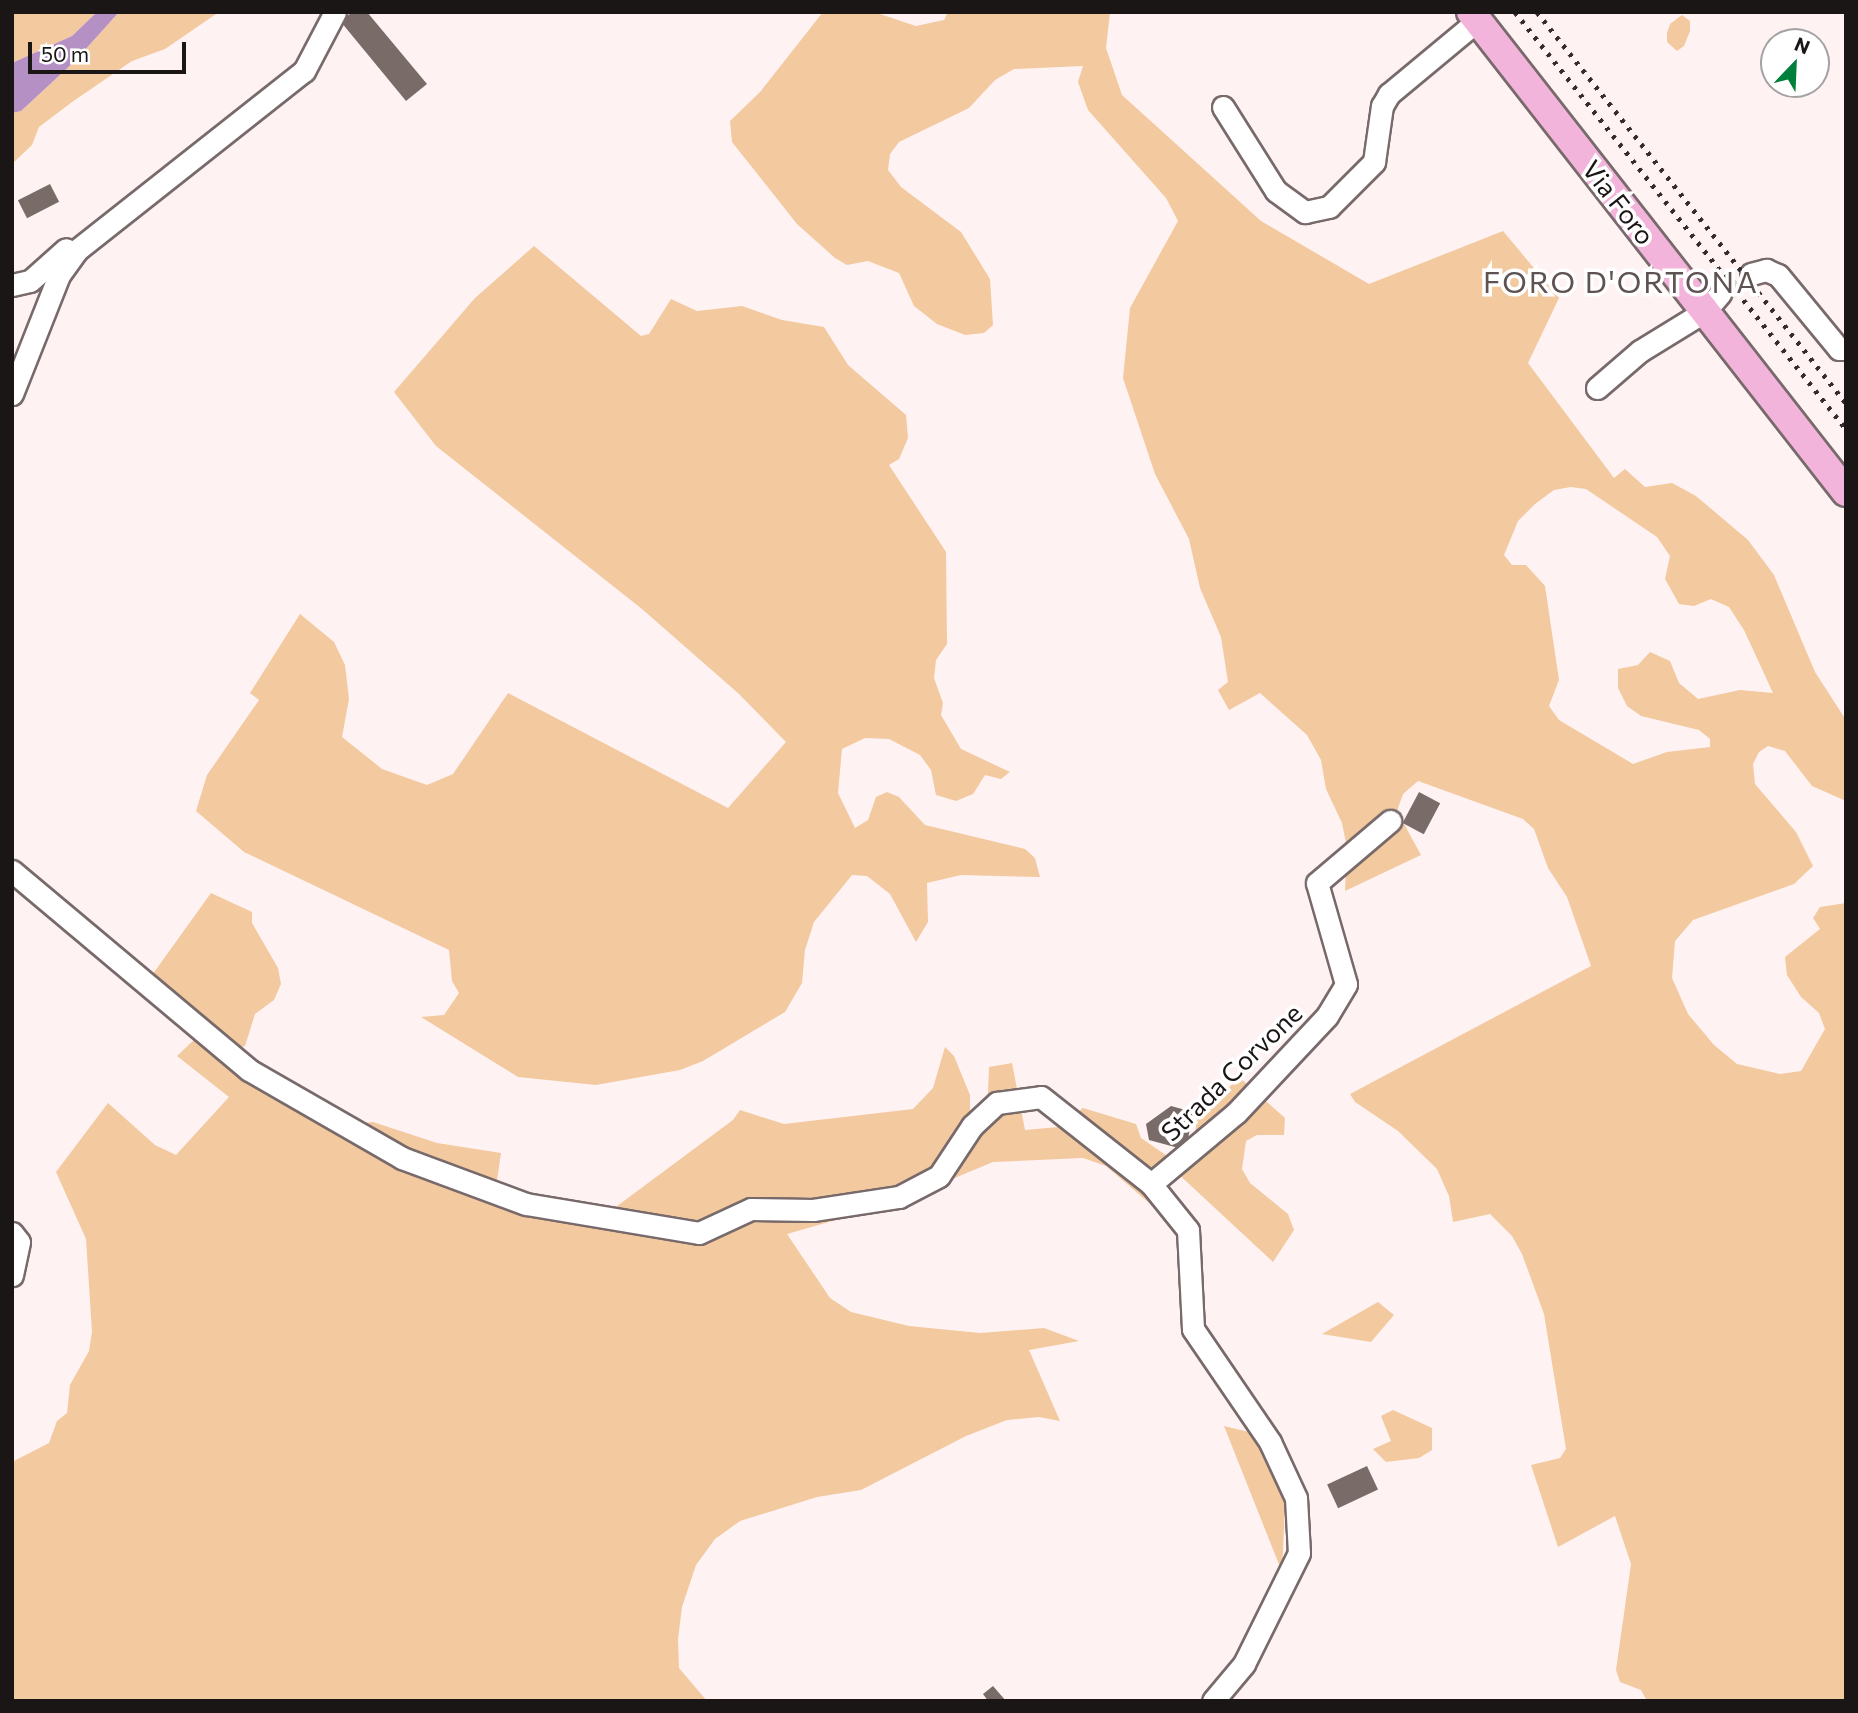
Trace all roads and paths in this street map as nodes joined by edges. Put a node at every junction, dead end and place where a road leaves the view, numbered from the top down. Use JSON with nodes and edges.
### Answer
{"nodes":[{"id":1,"x":335,"y":12,"type":"edge"},
{"id":2,"x":1474,"y":16,"type":"edge"},
{"id":3,"x":1223,"y":107,"type":"dead end"},
{"id":4,"x":77,"y":250,"type":"junction"},
{"id":5,"x":1751,"y":274,"type":"tunnel mouth"},
{"id":6,"x":12,"y":285,"type":"edge"},
{"id":7,"x":1713,"y":303,"type":"junction"},
{"id":8,"x":1846,"y":349,"type":"edge"},
{"id":9,"x":1597,"y":388,"type":"dead end"},
{"id":10,"x":12,"y":394,"type":"edge"},
{"id":11,"x":1846,"y":492,"type":"edge"},
{"id":12,"x":1390,"y":821,"type":"dead end"},
{"id":13,"x":12,"y":871,"type":"edge"},
{"id":14,"x":1151,"y":1184,"type":"junction"},
{"id":15,"x":12,"y":1233,"type":"edge"},
{"id":16,"x":12,"y":1275,"type":"edge"},
{"id":17,"x":1213,"y":1701,"type":"edge"}],
"edges":[{"from":1,"to":4,"type":"street"},
{"from":2,"to":3,"type":"street"},
{"from":2,"to":7,"type":"main road","name":"Via Foro"},
{"from":4,"to":6,"type":"street"},
{"from":4,"to":10,"type":"street"},
{"from":5,"to":8,"type":"street"},
{"from":7,"to":9,"type":"street"},
{"from":7,"to":11,"type":"main road","name":"Via Foro"},
{"from":12,"to":14,"type":"street","name":"Strada Corvone"},
{"from":13,"to":14,"type":"street"},
{"from":14,"to":17,"type":"street"},
{"from":15,"to":16,"type":"street"}]}
